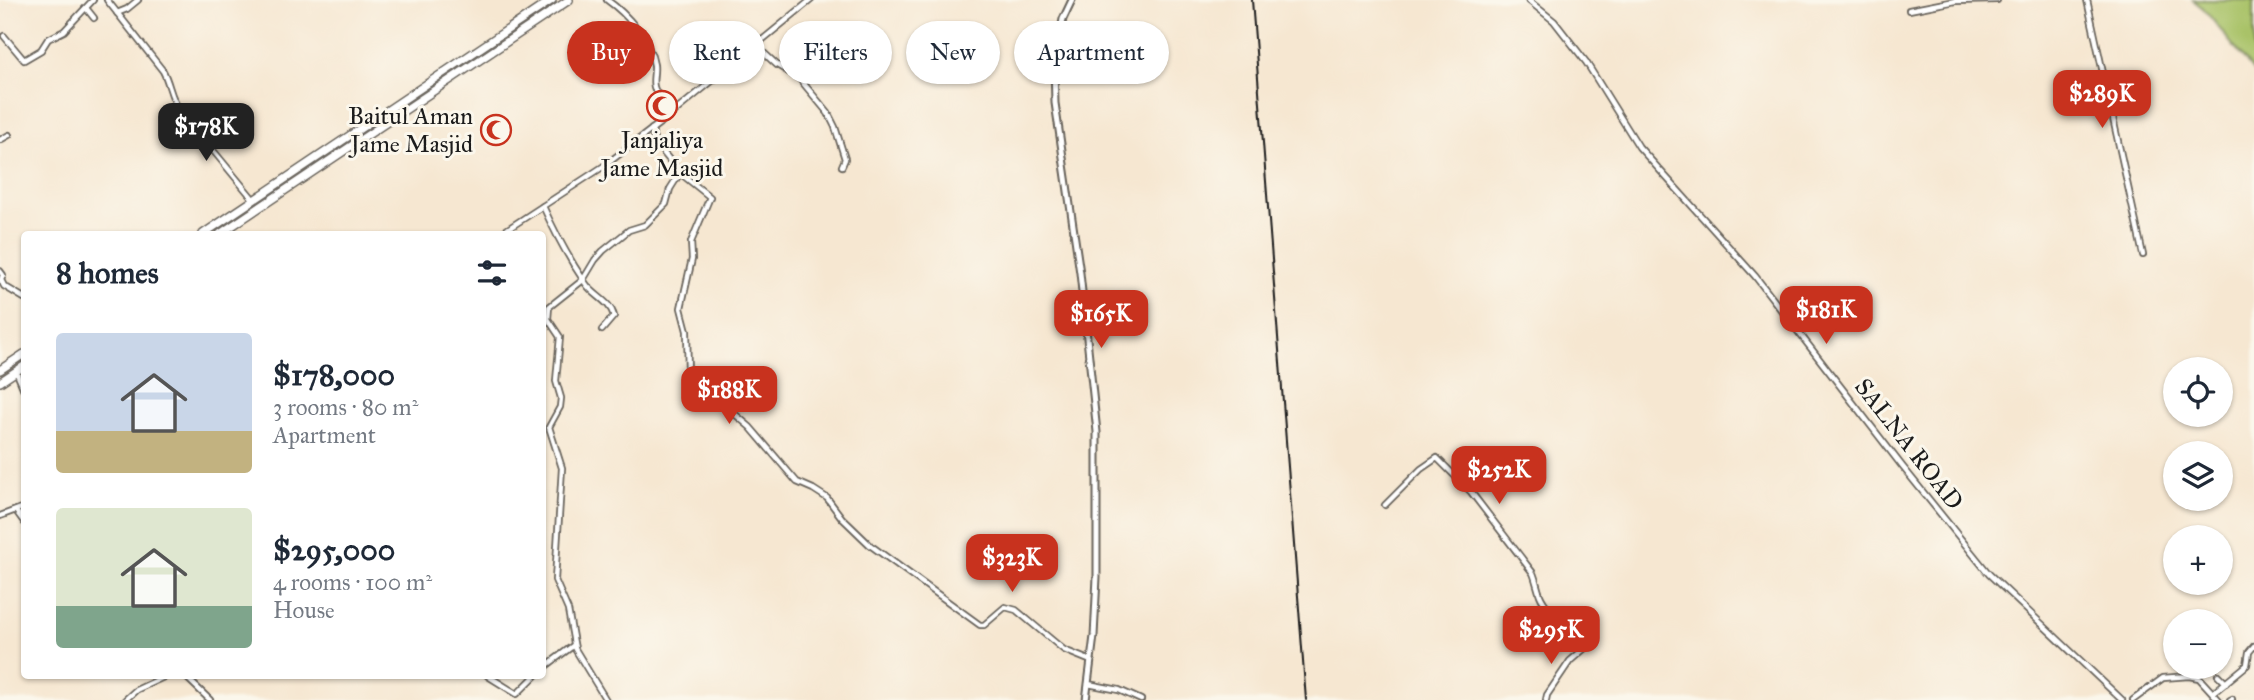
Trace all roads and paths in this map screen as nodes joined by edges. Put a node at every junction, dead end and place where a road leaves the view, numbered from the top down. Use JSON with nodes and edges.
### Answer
{"nodes":[{"id":1,"x":93,"y":0,"type":"edge"},
{"id":2,"x":107,"y":0,"type":"edge"},
{"id":3,"x":138,"y":0,"type":"edge"},
{"id":4,"x":552,"y":0,"type":"edge"},
{"id":5,"x":569,"y":0,"type":"edge"},
{"id":6,"x":607,"y":0,"type":"edge"},
{"id":7,"x":811,"y":0,"type":"edge"},
{"id":8,"x":1072,"y":0,"type":"edge"},
{"id":9,"x":1528,"y":0,"type":"edge"},
{"id":10,"x":1997,"y":0,"type":"edge"},
{"id":11,"x":2087,"y":0,"type":"edge"},
{"id":12,"x":86,"y":8,"type":"junction"},
{"id":13,"x":1909,"y":10,"type":"dead end"},
{"id":14,"x":117,"y":13,"type":"junction"},
{"id":15,"x":94,"y":18,"type":"dead end"},
{"id":16,"x":4,"y":36,"type":"dead end"},
{"id":17,"x":765,"y":38,"type":"edge"},
{"id":18,"x":765,"y":54,"type":"edge"},
{"id":19,"x":709,"y":84,"type":"edge"},
{"id":20,"x":673,"y":113,"type":"junction"},
{"id":21,"x":652,"y":129,"type":"junction"},
{"id":22,"x":9,"y":135,"type":"dead end"},
{"id":23,"x":0,"y":140,"type":"edge"},
{"id":24,"x":842,"y":166,"type":"dead end"},
{"id":25,"x":680,"y":173,"type":"junction"},
{"id":26,"x":254,"y":200,"type":"junction"},
{"id":27,"x":543,"y":206,"type":"junction"},
{"id":28,"x":208,"y":231,"type":"edge"},
{"id":29,"x":226,"y":231,"type":"edge"},
{"id":30,"x":504,"y":231,"type":"edge"},
{"id":31,"x":2143,"y":255,"type":"dead end"},
{"id":32,"x":0,"y":271,"type":"edge"},
{"id":33,"x":583,"y":280,"type":"junction"},
{"id":34,"x":21,"y":296,"type":"edge"},
{"id":35,"x":602,"y":330,"type":"dead end"},
{"id":36,"x":21,"y":356,"type":"edge"},
{"id":37,"x":21,"y":368,"type":"edge"},
{"id":38,"x":0,"y":370,"type":"edge"},
{"id":39,"x":16,"y":371,"type":"junction"},
{"id":40,"x":0,"y":382,"type":"edge"},
{"id":41,"x":21,"y":383,"type":"edge"},
{"id":42,"x":1385,"y":505,"type":"dead end"},
{"id":43,"x":21,"y":508,"type":"edge"},
{"id":44,"x":16,"y":511,"type":"junction"},
{"id":45,"x":0,"y":516,"type":"edge"},
{"id":46,"x":21,"y":518,"type":"edge"},
{"id":47,"x":575,"y":645,"type":"junction"},
{"id":48,"x":2254,"y":646,"type":"edge"},
{"id":49,"x":1091,"y":661,"type":"junction"},
{"id":50,"x":546,"y":666,"type":"edge"},
{"id":51,"x":160,"y":679,"type":"edge"},
{"id":52,"x":188,"y":679,"type":"edge"},
{"id":53,"x":493,"y":679,"type":"edge"},
{"id":54,"x":532,"y":679,"type":"edge"},
{"id":55,"x":2222,"y":679,"type":"edge"},
{"id":56,"x":2225,"y":683,"type":"junction"},
{"id":57,"x":1088,"y":684,"type":"junction"},
{"id":58,"x":2213,"y":693,"type":"junction"},
{"id":59,"x":125,"y":700,"type":"edge"},
{"id":60,"x":210,"y":700,"type":"edge"},
{"id":61,"x":606,"y":700,"type":"edge"},
{"id":62,"x":1086,"y":700,"type":"edge"},
{"id":63,"x":1140,"y":700,"type":"edge"},
{"id":64,"x":1546,"y":700,"type":"edge"},
{"id":65,"x":2122,"y":700,"type":"edge"},
{"id":66,"x":2133,"y":700,"type":"edge"},
{"id":67,"x":2219,"y":700,"type":"edge"}],
"edges":[{"from":1,"to":12,"type":"street"},
{"from":2,"to":14,"type":"street"},
{"from":3,"to":14,"type":"street"},
{"from":4,"to":26,"type":"highway"},
{"from":5,"to":29,"type":"highway"},
{"from":6,"to":20,"type":"street"},
{"from":7,"to":17,"type":"street"},
{"from":8,"to":49,"type":"main road"},
{"from":9,"to":65,"type":"street","name":"SALNA ROAD"},
{"from":10,"to":13,"type":"street"},
{"from":11,"to":31,"type":"street"},
{"from":12,"to":15,"type":"street"},
{"from":12,"to":16,"type":"street"},
{"from":14,"to":26,"type":"street"},
{"from":18,"to":24,"type":"street"},
{"from":19,"to":20,"type":"street"},
{"from":20,"to":21,"type":"street"},
{"from":21,"to":25,"type":"street"},
{"from":21,"to":27,"type":"street"},
{"from":22,"to":23,"type":"street"},
{"from":25,"to":33,"type":"street"},
{"from":25,"to":49,"type":"street"},
{"from":26,"to":28,"type":"highway"},
{"from":27,"to":30,"type":"street"},
{"from":27,"to":33,"type":"street"},
{"from":32,"to":34,"type":"street"},
{"from":33,"to":35,"type":"street"},
{"from":33,"to":47,"type":"street"},
{"from":36,"to":38,"type":"highway"},
{"from":37,"to":39,"type":"highway"},
{"from":39,"to":40,"type":"highway"},
{"from":39,"to":41,"type":"street"},
{"from":42,"to":64,"type":"street"},
{"from":43,"to":44,"type":"street"},
{"from":44,"to":45,"type":"street"},
{"from":44,"to":46,"type":"street"},
{"from":47,"to":50,"type":"street"},
{"from":47,"to":61,"type":"street"},
{"from":48,"to":56,"type":"street"},
{"from":49,"to":57,"type":"main road"},
{"from":51,"to":59,"type":"street"},
{"from":52,"to":60,"type":"street"},
{"from":53,"to":54,"type":"street"},
{"from":55,"to":56,"type":"street"},
{"from":56,"to":58,"type":"street"},
{"from":57,"to":62,"type":"main road"},
{"from":57,"to":63,"type":"street"},
{"from":58,"to":66,"type":"street"},
{"from":58,"to":67,"type":"street"}]}
